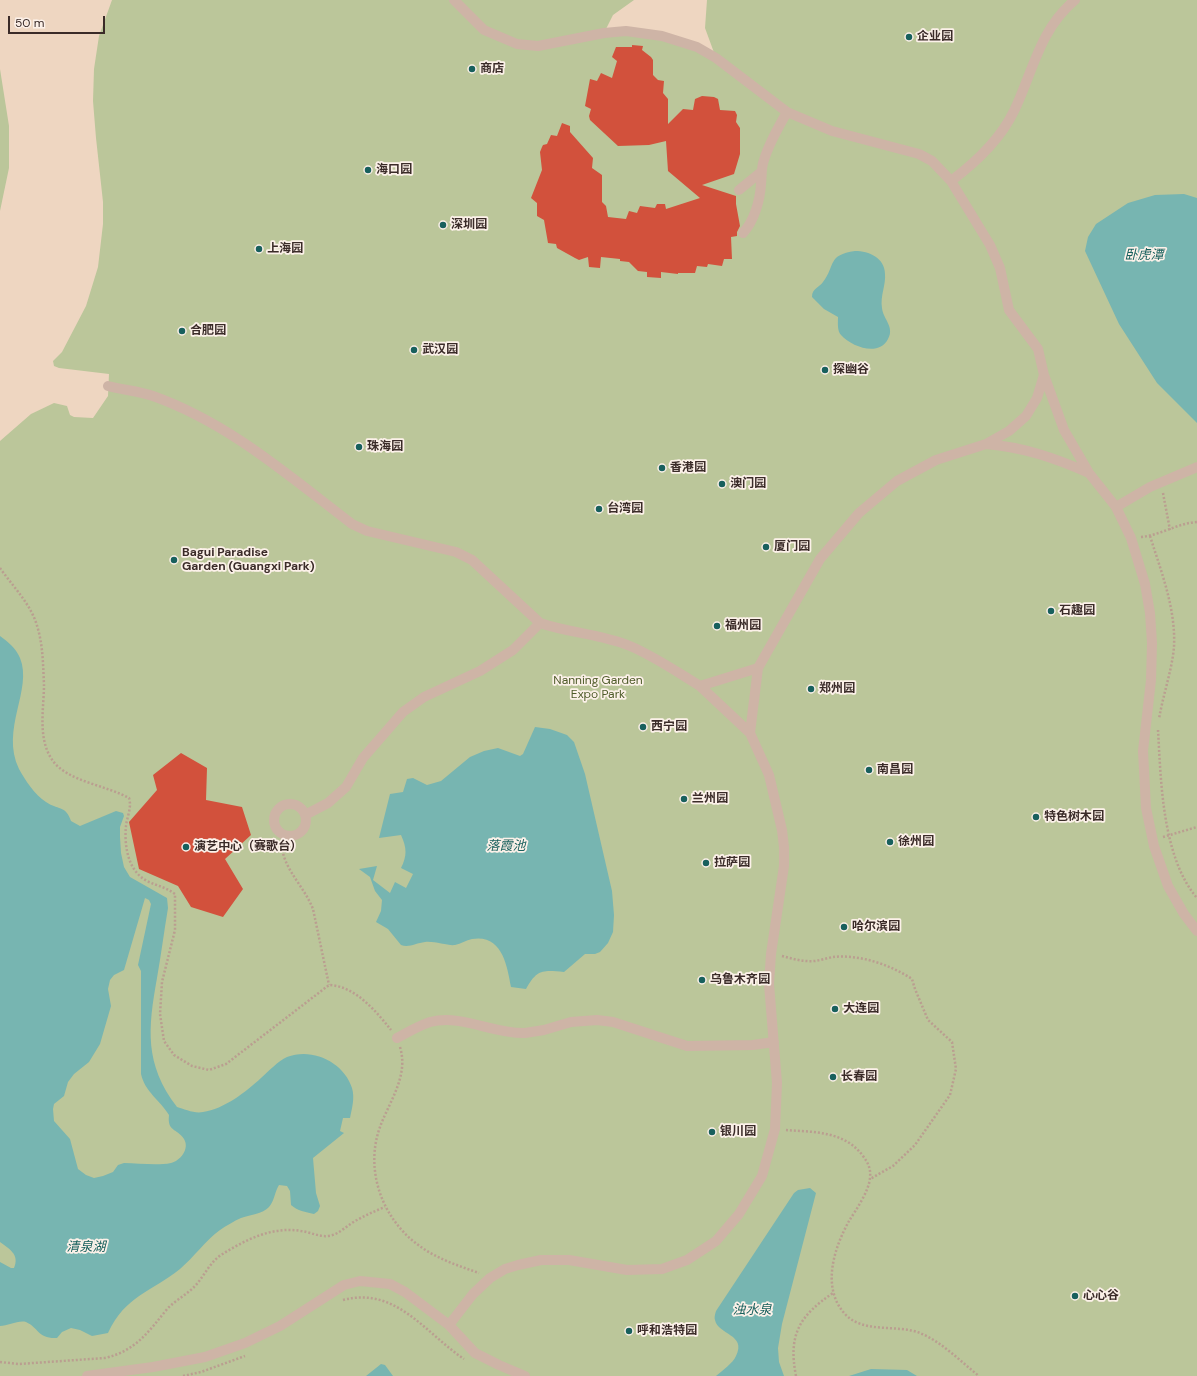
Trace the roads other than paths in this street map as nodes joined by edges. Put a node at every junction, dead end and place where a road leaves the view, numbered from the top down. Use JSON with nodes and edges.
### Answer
{"nodes":[{"id":1,"x":454,"y":0,"type":"edge"},
{"id":2,"x":1075,"y":0,"type":"edge"},
{"id":3,"x":787,"y":112,"type":"junction"},
{"id":4,"x":761,"y":172,"type":"junction"},
{"id":5,"x":951,"y":181,"type":"junction"},
{"id":6,"x":739,"y":190,"type":"dead end"},
{"id":7,"x":743,"y":233,"type":"dead end"},
{"id":8,"x":1044,"y":375,"type":"junction"},
{"id":9,"x":108,"y":386,"type":"dead end"},
{"id":10,"x":986,"y":444,"type":"junction"},
{"id":11,"x":1197,"y":467,"type":"edge"},
{"id":12,"x":1089,"y":473,"type":"junction"},
{"id":13,"x":1116,"y":507,"type":"junction"},
{"id":14,"x":540,"y":623,"type":"junction"},
{"id":15,"x":758,"y":668,"type":"junction"},
{"id":16,"x":700,"y":686,"type":"junction"},
{"id":17,"x":750,"y":732,"type":"junction"},
{"id":18,"x":306,"y":815,"type":"junction"},
{"id":19,"x":1197,"y":931,"type":"edge"},
{"id":20,"x":397,"y":1038,"type":"road end"},
{"id":21,"x":774,"y":1042,"type":"junction"},
{"id":22,"x":449,"y":1325,"type":"junction"},
{"id":23,"x":87,"y":1376,"type":"edge"},
{"id":24,"x":525,"y":1376,"type":"edge"}],
"edges":[{"from":1,"to":3,"type":"street"},
{"from":2,"to":5,"type":"street"},
{"from":3,"to":4,"type":"street"},
{"from":3,"to":5,"type":"street"},
{"from":4,"to":6,"type":"street"},
{"from":4,"to":7,"type":"street"},
{"from":5,"to":8,"type":"street"},
{"from":8,"to":10,"type":"street"},
{"from":8,"to":12,"type":"street"},
{"from":9,"to":14,"type":"street"},
{"from":10,"to":12,"type":"street"},
{"from":10,"to":15,"type":"street"},
{"from":11,"to":13,"type":"street"},
{"from":12,"to":13,"type":"street"},
{"from":13,"to":19,"type":"street"},
{"from":14,"to":16,"type":"street"},
{"from":14,"to":18,"type":"street"},
{"from":15,"to":16,"type":"street"},
{"from":15,"to":17,"type":"street"},
{"from":16,"to":17,"type":"street"},
{"from":17,"to":21,"type":"street"},
{"from":18,"to":18,"type":"street"},
{"from":20,"to":21,"type":"street"},
{"from":21,"to":22,"type":"street"},
{"from":22,"to":23,"type":"street"},
{"from":22,"to":24,"type":"street"}]}
